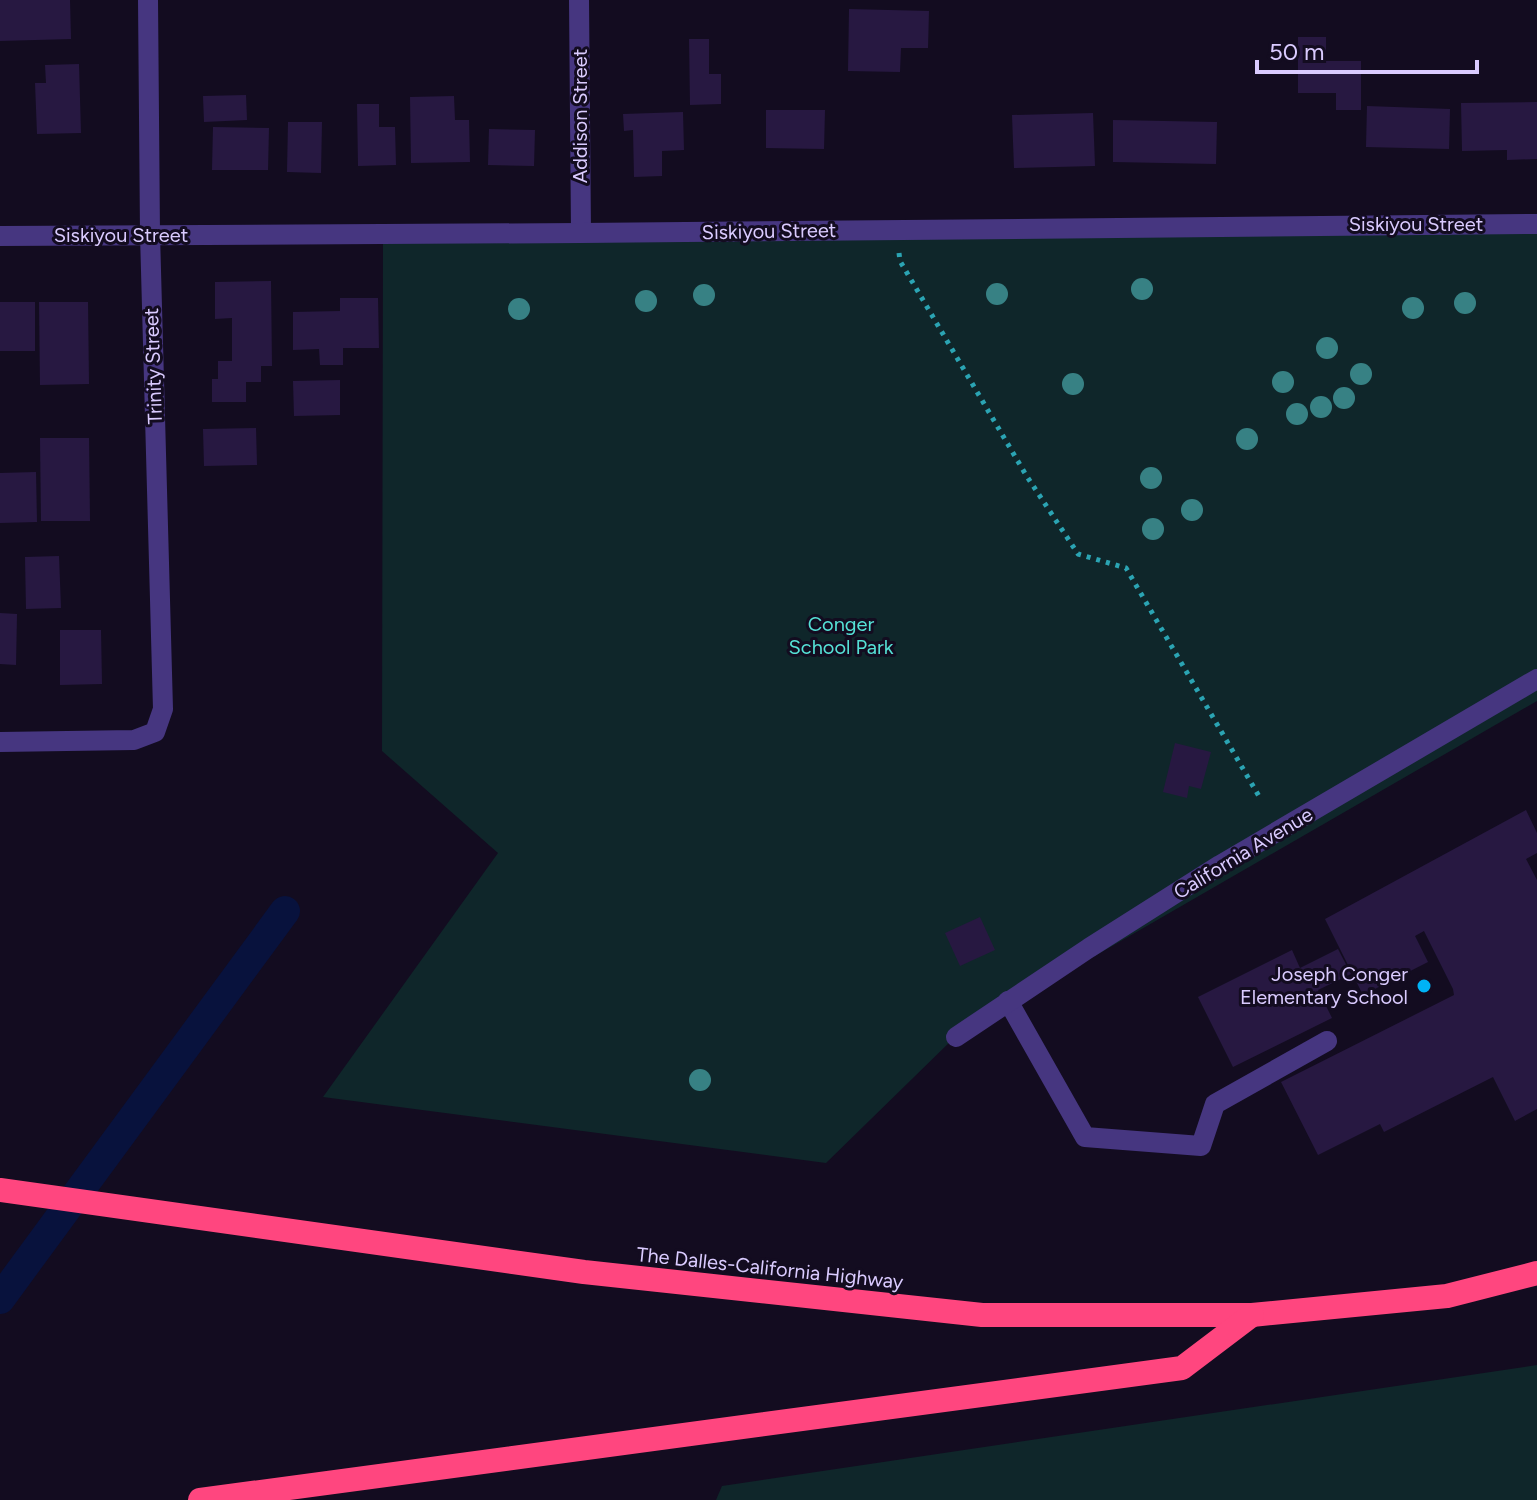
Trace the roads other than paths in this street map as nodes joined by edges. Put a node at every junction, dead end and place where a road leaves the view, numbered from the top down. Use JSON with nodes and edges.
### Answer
{"nodes":[{"id":1,"x":148,"y":0,"type":"edge"},
{"id":2,"x":579,"y":0,"type":"edge"},
{"id":3,"x":1537,"y":224,"type":"edge"},
{"id":4,"x":581,"y":233,"type":"junction"},
{"id":5,"x":150,"y":234,"type":"junction"},
{"id":6,"x":0,"y":236,"type":"edge"},
{"id":7,"x":1537,"y":679,"type":"edge"},
{"id":8,"x":0,"y":742,"type":"edge"},
{"id":9,"x":1008,"y":1001,"type":"junction"},
{"id":10,"x":956,"y":1037,"type":"dead end"},
{"id":11,"x":1327,"y":1041,"type":"dead end"},
{"id":12,"x":0,"y":1190,"type":"edge"},
{"id":13,"x":1537,"y":1273,"type":"edge"},
{"id":14,"x":1252,"y":1315,"type":"junction"},
{"id":15,"x":200,"y":1500,"type":"edge"}],
"edges":[{"from":1,"to":5,"type":"street","name":"Trinity Street"},
{"from":2,"to":4,"type":"street","name":"Addison Street"},
{"from":3,"to":4,"type":"street","name":"Siskiyou Street"},
{"from":4,"to":5,"type":"street","name":"Siskiyou Street"},
{"from":5,"to":6,"type":"street","name":"Siskiyou Street"},
{"from":5,"to":8,"type":"street","name":"Trinity Street"},
{"from":7,"to":9,"type":"street","name":"California Avenue"},
{"from":9,"to":10,"type":"street","name":"California Avenue"},
{"from":9,"to":11,"type":"street"},
{"from":12,"to":14,"type":"highway","name":"The Dalles-California Highway"},
{"from":13,"to":14,"type":"highway","name":"The Dalles-California Highway"},
{"from":14,"to":15,"type":"highway"}]}
